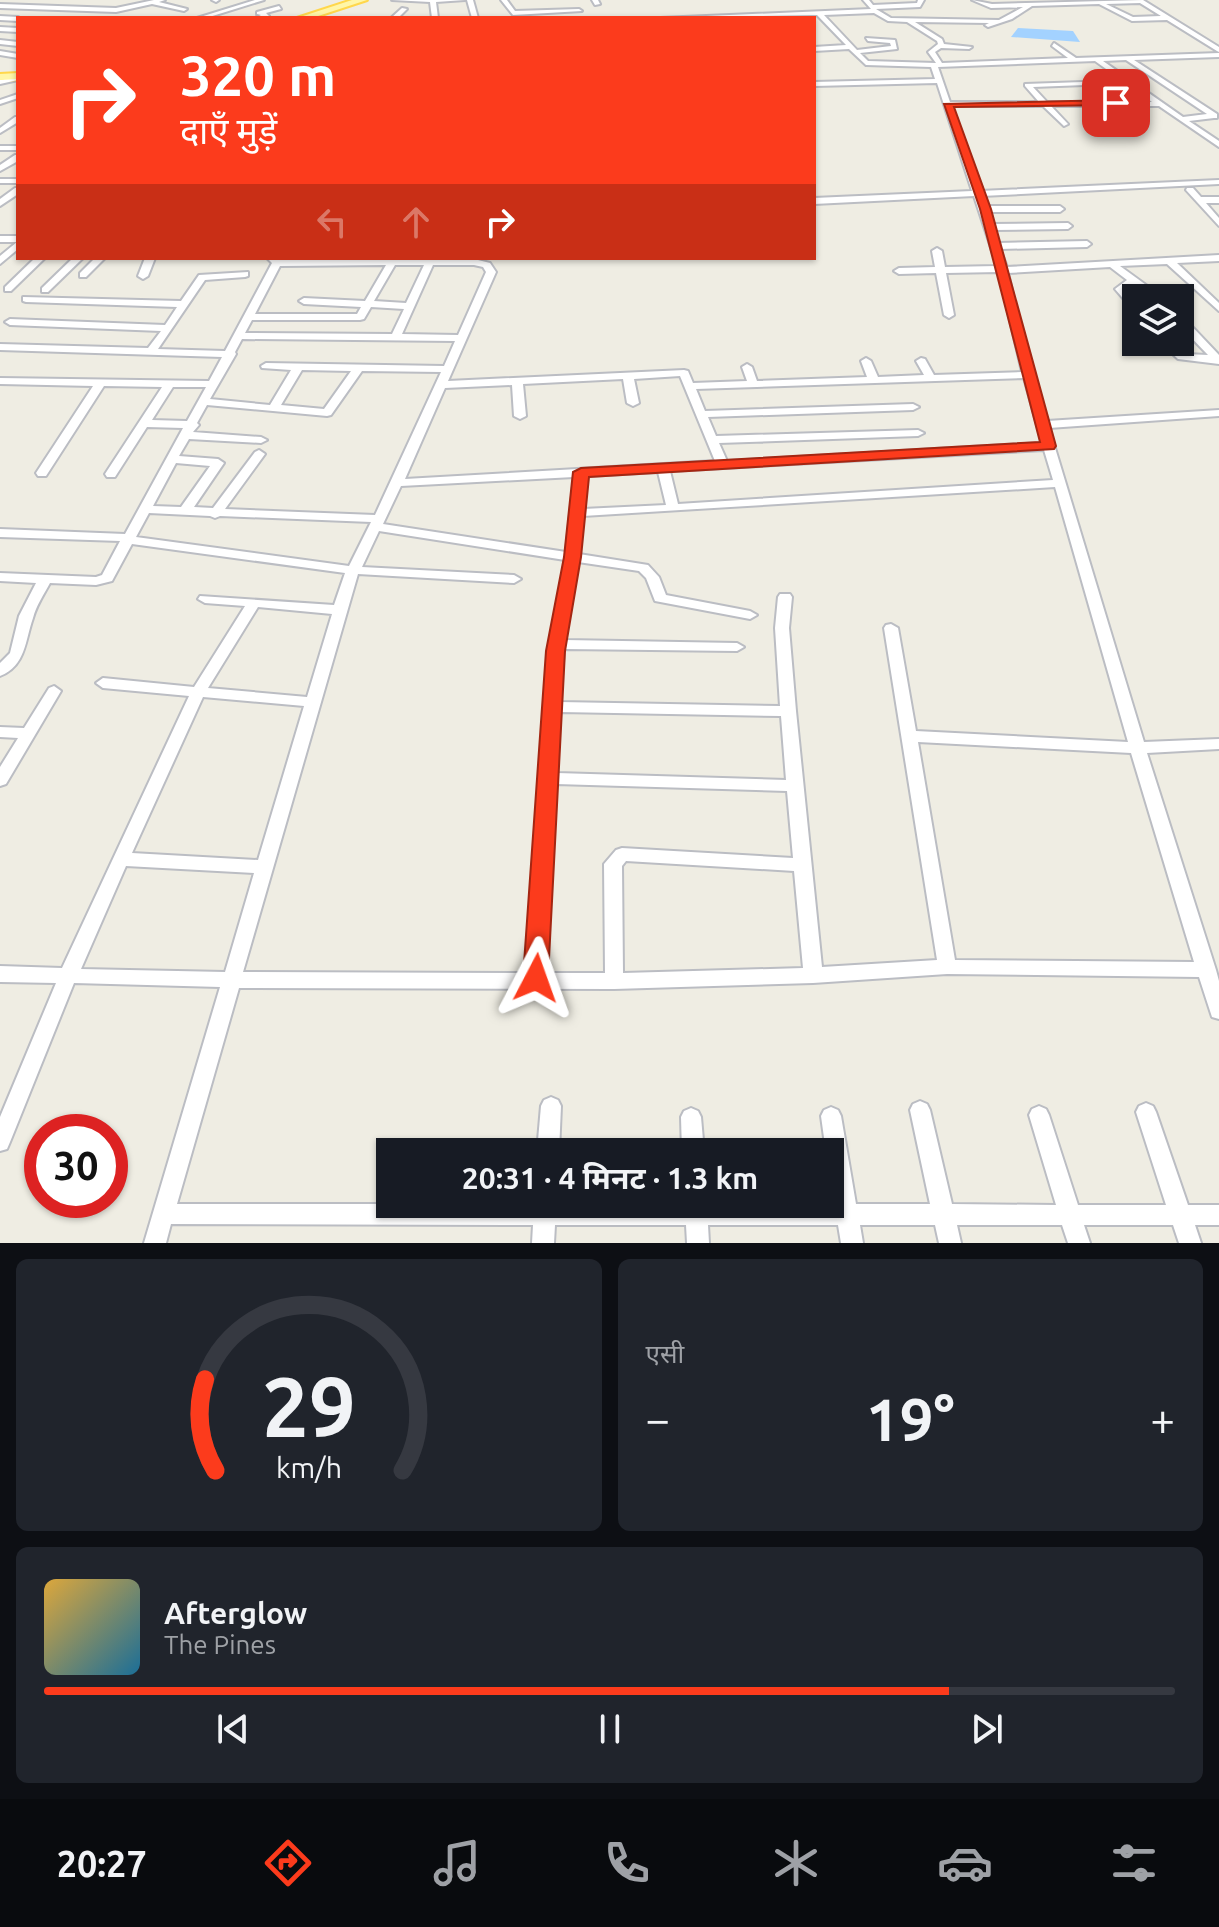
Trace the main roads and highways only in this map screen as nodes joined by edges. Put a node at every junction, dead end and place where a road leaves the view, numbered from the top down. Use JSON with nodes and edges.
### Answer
{"nodes":[{"id":1,"x":362,"y":0,"type":"edge"},
{"id":2,"x":370,"y":0,"type":"edge"},
{"id":3,"x":347,"y":6,"type":"junction"},
{"id":4,"x":310,"y":16,"type":"edge"},
{"id":5,"x":317,"y":16,"type":"edge"}],
"edges":[{"from":1,"to":3,"type":"main road"},
{"from":2,"to":3,"type":"main road"},
{"from":3,"to":4,"type":"main road"},
{"from":3,"to":5,"type":"main road"}]}
